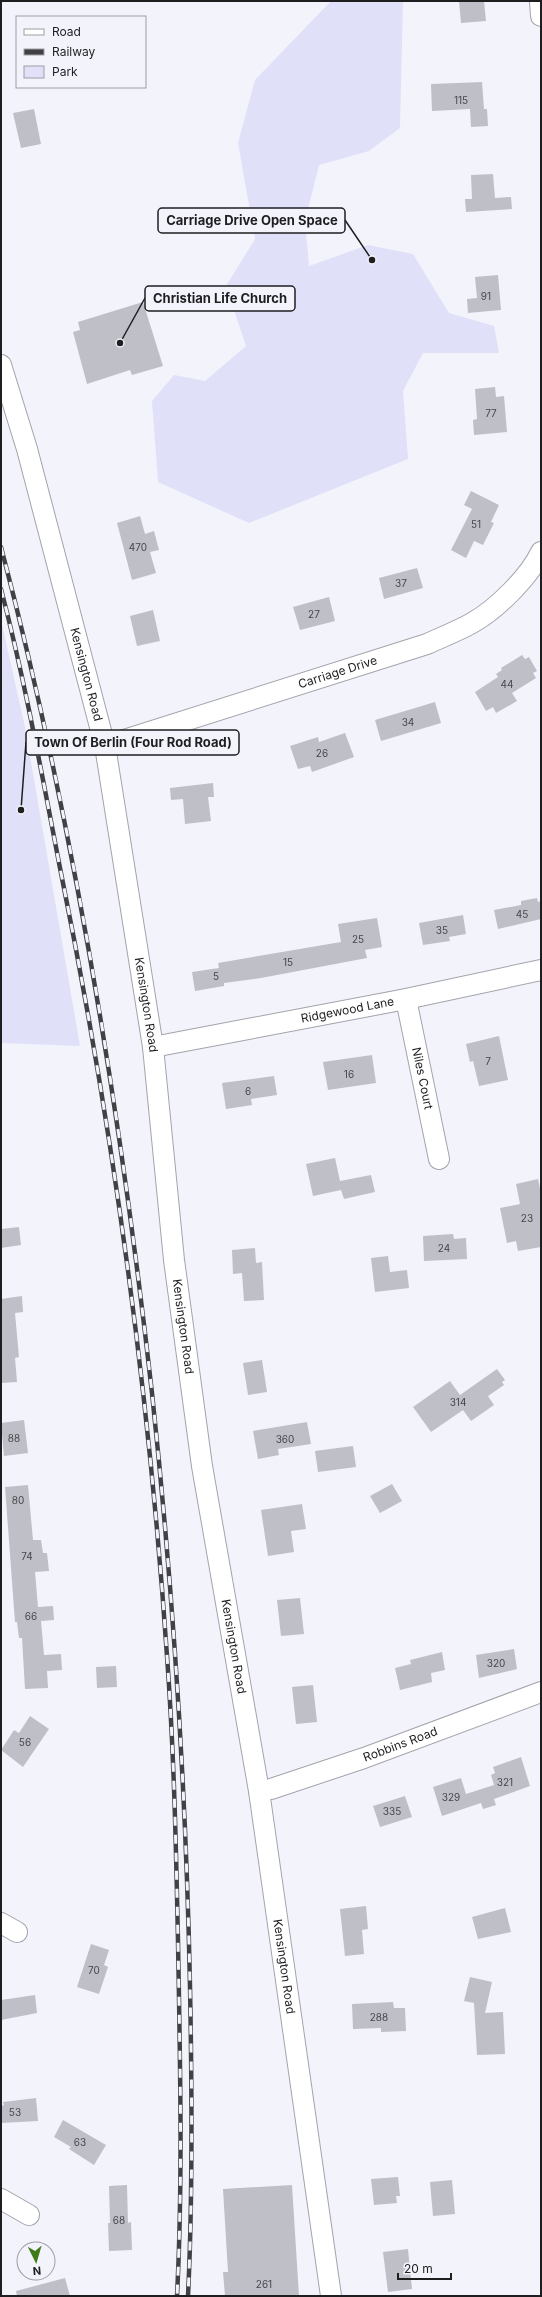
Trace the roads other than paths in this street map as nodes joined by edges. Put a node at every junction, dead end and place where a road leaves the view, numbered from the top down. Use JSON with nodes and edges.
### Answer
{"nodes":[{"id":1,"x":540,"y":1,"type":"edge"},
{"id":2,"x":541,"y":16,"type":"edge"},
{"id":3,"x":1,"y":365,"type":"edge"},
{"id":4,"x":541,"y":552,"type":"edge"},
{"id":5,"x":105,"y":746,"type":"junction"},
{"id":6,"x":541,"y":970,"type":"edge"},
{"id":7,"x":406,"y":998,"type":"junction"},
{"id":8,"x":153,"y":1046,"type":"junction"},
{"id":9,"x":439,"y":1159,"type":"dead end"},
{"id":10,"x":541,"y":1692,"type":"edge"},
{"id":11,"x":259,"y":1791,"type":"junction"},
{"id":12,"x":1,"y":2199,"type":"edge"},
{"id":13,"x":29,"y":2215,"type":"dead end"},
{"id":14,"x":331,"y":2296,"type":"edge"}],
"edges":[{"from":1,"to":2,"type":"street"},
{"from":3,"to":5,"type":"street","name":"Kensington Road"},
{"from":4,"to":5,"type":"street","name":"Carriage Drive"},
{"from":5,"to":8,"type":"street","name":"Kensington Road"},
{"from":6,"to":7,"type":"street","name":"Ridgewood Lane"},
{"from":7,"to":8,"type":"street","name":"Ridgewood Lane"},
{"from":7,"to":9,"type":"street","name":"Niles Court"},
{"from":8,"to":11,"type":"street","name":"Kensington Road"},
{"from":10,"to":11,"type":"street","name":"Robbins Road"},
{"from":11,"to":14,"type":"street","name":"Kensington Road"},
{"from":12,"to":13,"type":"street"}]}
